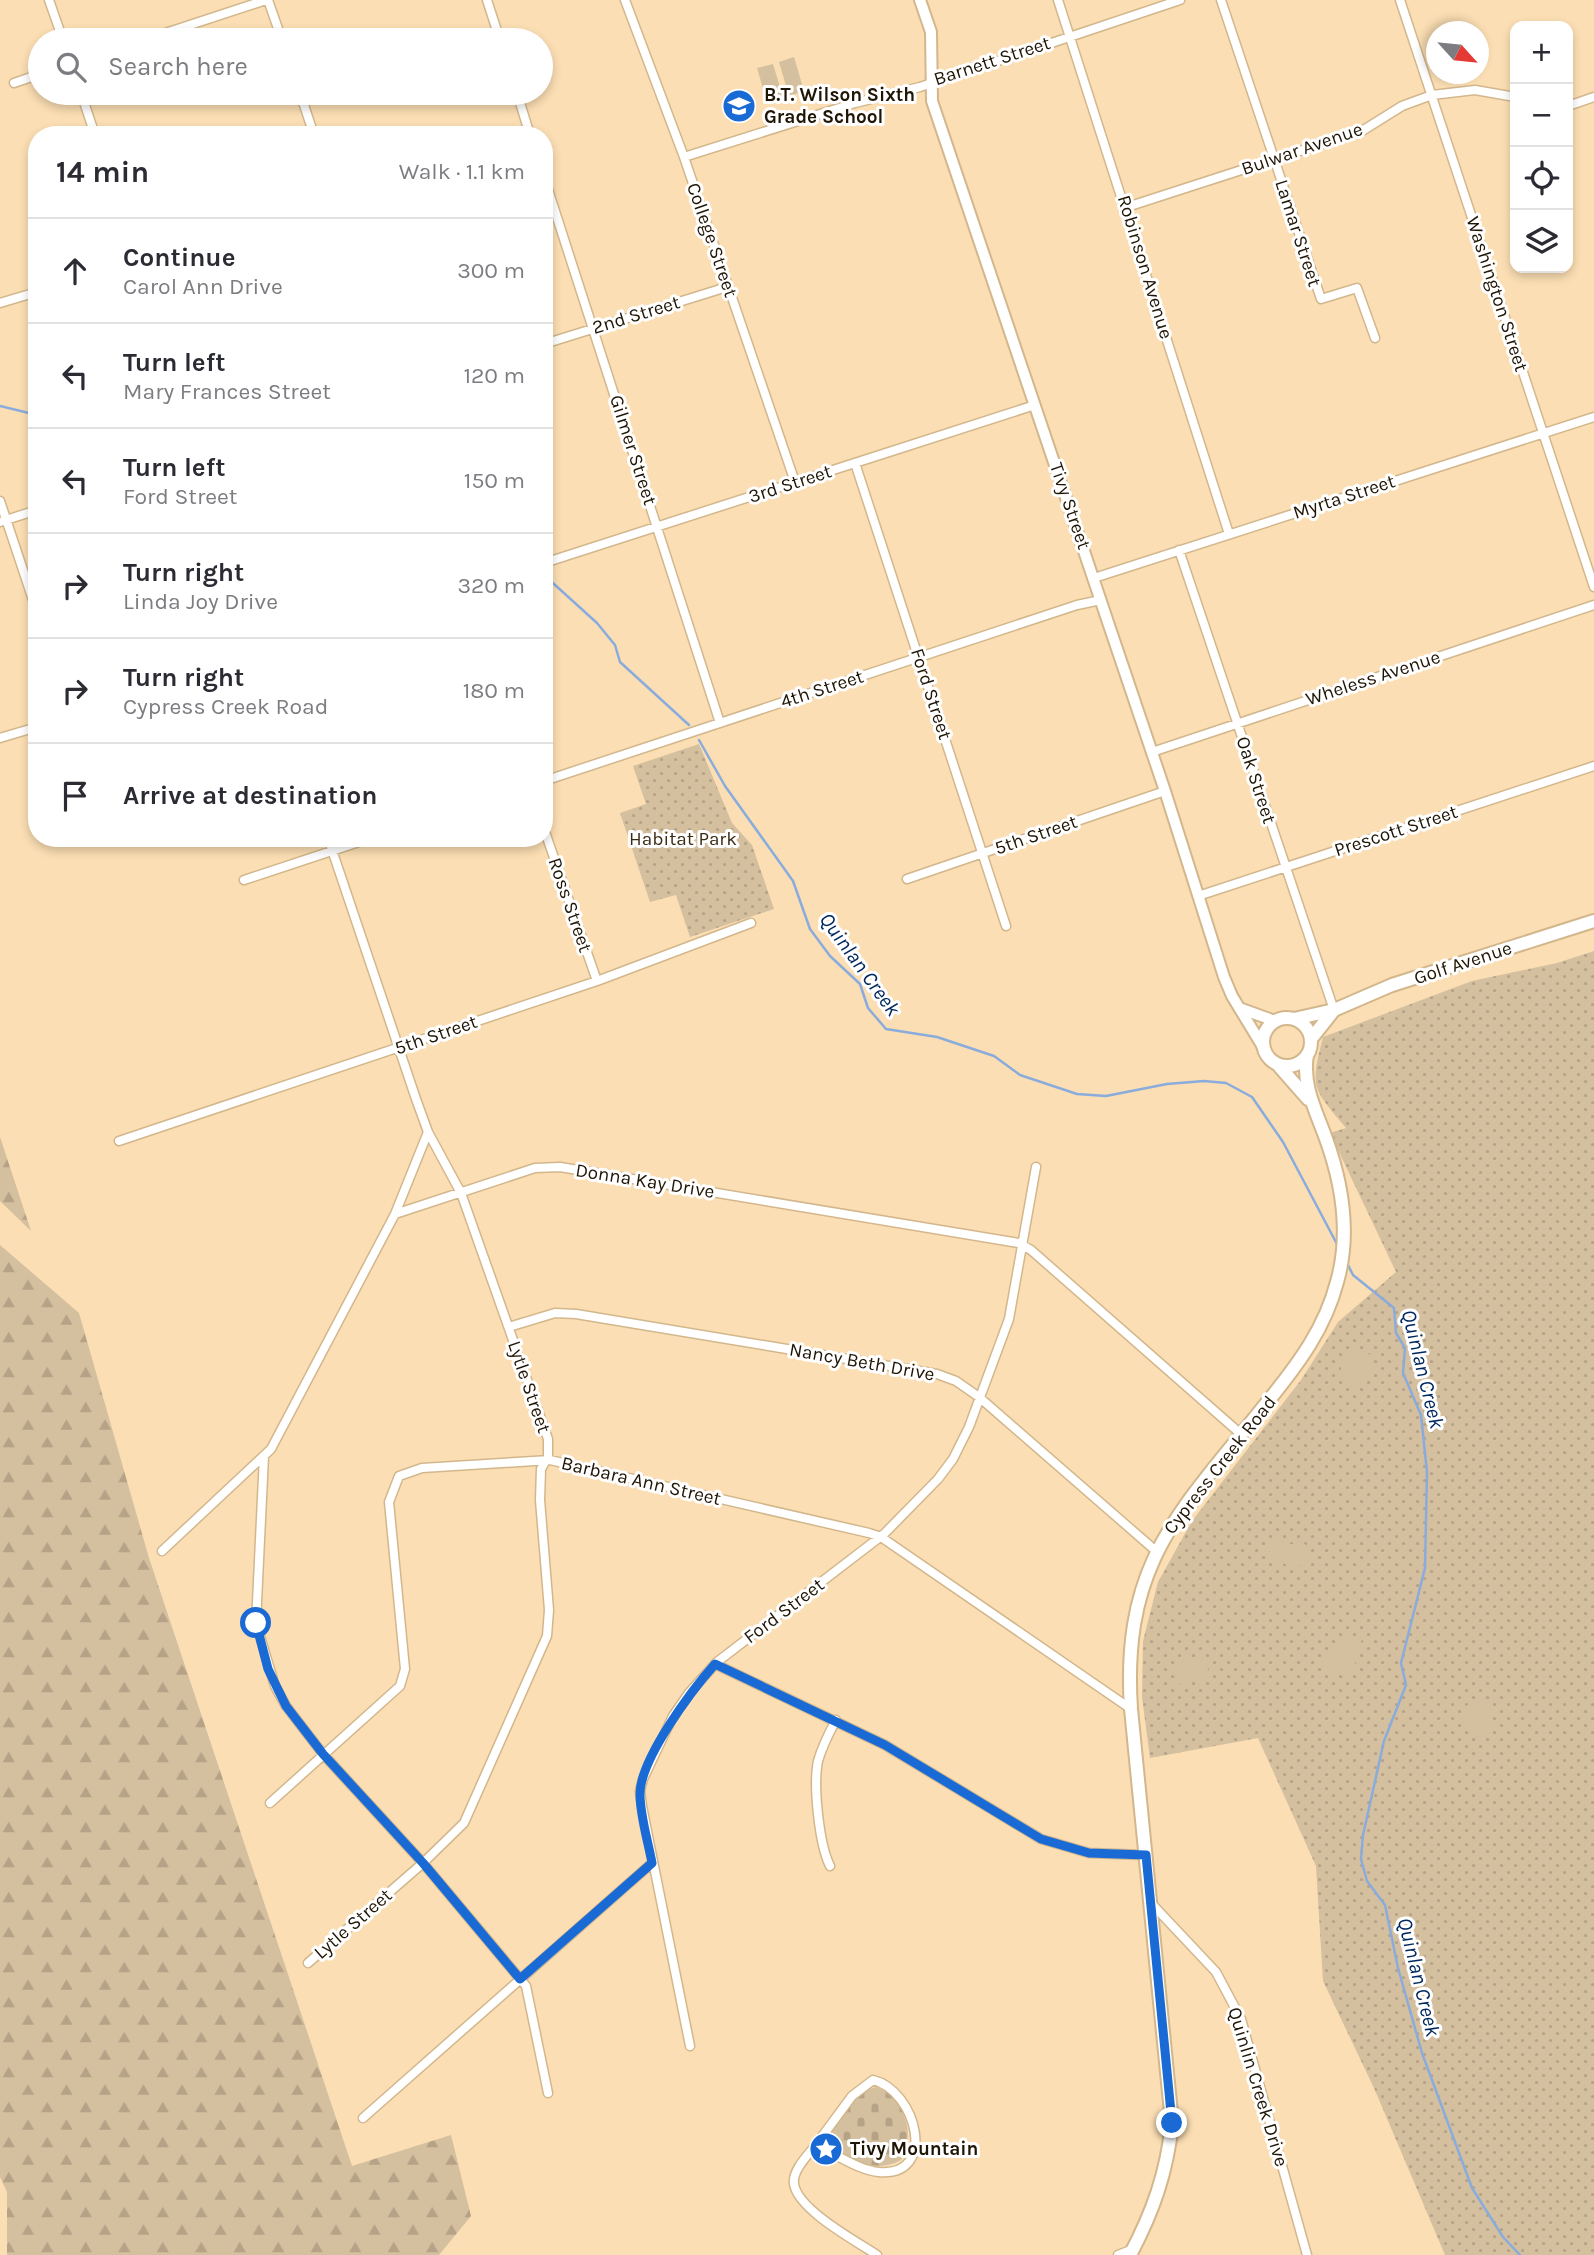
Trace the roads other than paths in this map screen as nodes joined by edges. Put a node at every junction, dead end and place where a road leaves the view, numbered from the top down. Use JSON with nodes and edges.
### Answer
{"nodes":[{"id":1,"x":49,"y":0,"type":"edge"},
{"id":2,"x":267,"y":0,"type":"edge"},
{"id":3,"x":487,"y":0,"type":"edge"},
{"id":4,"x":625,"y":0,"type":"edge"},
{"id":5,"x":920,"y":0,"type":"edge"},
{"id":6,"x":1058,"y":0,"type":"edge"},
{"id":7,"x":1180,"y":0,"type":"edge"},
{"id":8,"x":1222,"y":0,"type":"edge"},
{"id":9,"x":1400,"y":0,"type":"edge"},
{"id":10,"x":59,"y":28,"type":"edge"},
{"id":11,"x":181,"y":28,"type":"edge"},
{"id":12,"x":278,"y":28,"type":"edge"},
{"id":13,"x":496,"y":28,"type":"edge"},
{"id":14,"x":1070,"y":36,"type":"junction"},
{"id":15,"x":28,"y":79,"type":"edge"},
{"id":16,"x":931,"y":81,"type":"junction"},
{"id":17,"x":14,"y":83,"type":"dead end"},
{"id":18,"x":1432,"y":95,"type":"junction"},
{"id":19,"x":1510,"y":96,"type":"edge"},
{"id":20,"x":1594,"y":97,"type":"edge"},
{"id":21,"x":1573,"y":104,"type":"edge"},
{"id":22,"x":84,"y":105,"type":"edge"},
{"id":23,"x":304,"y":105,"type":"edge"},
{"id":24,"x":521,"y":105,"type":"edge"},
{"id":25,"x":92,"y":126,"type":"edge"},
{"id":26,"x":311,"y":126,"type":"edge"},
{"id":27,"x":528,"y":126,"type":"edge"},
{"id":28,"x":684,"y":157,"type":"junction"},
{"id":29,"x":1274,"y":159,"type":"junction"},
{"id":30,"x":553,"y":205,"type":"edge"},
{"id":31,"x":1127,"y":207,"type":"junction"},
{"id":32,"x":727,"y":287,"type":"junction"},
{"id":33,"x":28,"y":295,"type":"edge"},
{"id":34,"x":0,"y":303,"type":"edge"},
{"id":35,"x":593,"y":328,"type":"junction"},
{"id":36,"x":1375,"y":338,"type":"dead end"},
{"id":37,"x":553,"y":341,"type":"edge"},
{"id":38,"x":1035,"y":405,"type":"junction"},
{"id":39,"x":1594,"y":417,"type":"edge"},
{"id":40,"x":1543,"y":433,"type":"junction"},
{"id":41,"x":855,"y":463,"type":"junction"},
{"id":42,"x":795,"y":482,"type":"junction"},
{"id":43,"x":0,"y":501,"type":"edge"},
{"id":44,"x":28,"y":513,"type":"edge"},
{"id":45,"x":4,"y":520,"type":"edge"},
{"id":46,"x":658,"y":527,"type":"junction"},
{"id":47,"x":1229,"y":534,"type":"junction"},
{"id":48,"x":1179,"y":550,"type":"junction"},
{"id":49,"x":553,"y":560,"type":"edge"},
{"id":50,"x":1094,"y":578,"type":"junction"},
{"id":51,"x":28,"y":587,"type":"edge"},
{"id":52,"x":1594,"y":587,"type":"edge"},
{"id":53,"x":1101,"y":600,"type":"junction"},
{"id":54,"x":1594,"y":606,"type":"edge"},
{"id":55,"x":919,"y":657,"type":"junction"},
{"id":56,"x":720,"y":723,"type":"junction"},
{"id":57,"x":1237,"y":723,"type":"junction"},
{"id":58,"x":28,"y":730,"type":"edge"},
{"id":59,"x":0,"y":738,"type":"edge"},
{"id":60,"x":1152,"y":751,"type":"junction"},
{"id":61,"x":1594,"y":766,"type":"edge"},
{"id":62,"x":553,"y":778,"type":"edge"},
{"id":63,"x":1165,"y":791,"type":"junction"},
{"id":64,"x":331,"y":847,"type":"edge"},
{"id":65,"x":344,"y":847,"type":"edge"},
{"id":66,"x":550,"y":847,"type":"edge"},
{"id":67,"x":332,"y":851,"type":"junction"},
{"id":68,"x":982,"y":853,"type":"junction"},
{"id":69,"x":1285,"y":867,"type":"junction"},
{"id":70,"x":907,"y":879,"type":"dead end"},
{"id":71,"x":244,"y":880,"type":"dead end"},
{"id":72,"x":1198,"y":895,"type":"junction"},
{"id":73,"x":1594,"y":921,"type":"edge"},
{"id":74,"x":751,"y":923,"type":"dead end"},
{"id":75,"x":1006,"y":926,"type":"dead end"},
{"id":76,"x":597,"y":981,"type":"junction"},
{"id":77,"x":1239,"y":1008,"type":"junction"},
{"id":78,"x":1334,"y":1010,"type":"junction"},
{"id":79,"x":1294,"y":1019,"type":"junction"},
{"id":80,"x":1275,"y":1021,"type":"junction"},
{"id":81,"x":1311,"y":1039,"type":"junction"},
{"id":82,"x":1263,"y":1047,"type":"junction"},
{"id":83,"x":399,"y":1048,"type":"junction"},
{"id":84,"x":1307,"y":1055,"type":"junction"},
{"id":85,"x":1279,"y":1065,"type":"junction"},
{"id":86,"x":1311,"y":1102,"type":"junction"},
{"id":87,"x":428,"y":1132,"type":"junction"},
{"id":88,"x":119,"y":1141,"type":"dead end"},
{"id":89,"x":1036,"y":1167,"type":"dead end"},
{"id":90,"x":461,"y":1193,"type":"junction"},
{"id":91,"x":395,"y":1213,"type":"junction"},
{"id":92,"x":1022,"y":1245,"type":"junction"},
{"id":93,"x":509,"y":1327,"type":"junction"},
{"id":94,"x":979,"y":1397,"type":"junction"},
{"id":95,"x":1242,"y":1435,"type":"junction"},
{"id":96,"x":264,"y":1456,"type":"junction"},
{"id":97,"x":546,"y":1460,"type":"junction"},
{"id":98,"x":881,"y":1537,"type":"junction"},
{"id":99,"x":162,"y":1551,"type":"dead end"},
{"id":100,"x":1156,"y":1551,"type":"junction"},
{"id":101,"x":715,"y":1664,"type":"junction"},
{"id":102,"x":1131,"y":1709,"type":"junction"},
{"id":103,"x":836,"y":1720,"type":"junction"},
{"id":104,"x":323,"y":1754,"type":"junction"},
{"id":105,"x":270,"y":1803,"type":"dead end"},
{"id":106,"x":1146,"y":1855,"type":"junction"},
{"id":107,"x":423,"y":1863,"type":"junction"},
{"id":108,"x":652,"y":1863,"type":"junction"},
{"id":109,"x":830,"y":1866,"type":"dead end"},
{"id":110,"x":1151,"y":1903,"type":"junction"},
{"id":111,"x":307,"y":1963,"type":"dead end"},
{"id":112,"x":520,"y":1979,"type":"junction"},
{"id":113,"x":690,"y":2046,"type":"dead end"},
{"id":114,"x":548,"y":2093,"type":"dead end"},
{"id":115,"x":363,"y":2118,"type":"dead end"},
{"id":116,"x":815,"y":2146,"type":"junction"},
{"id":117,"x":1132,"y":2252,"type":"edge"},
{"id":118,"x":877,"y":2255,"type":"edge"},
{"id":119,"x":1118,"y":2255,"type":"edge"},
{"id":120,"x":1307,"y":2255,"type":"edge"}],
"edges":[{"from":1,"to":10,"type":"street"},
{"from":2,"to":11,"type":"street"},
{"from":2,"to":12,"type":"street"},
{"from":3,"to":13,"type":"street"},
{"from":4,"to":28,"type":"street","name":"College Street"},
{"from":5,"to":16,"type":"street","name":"Tivy Street"},
{"from":6,"to":14,"type":"street","name":"Robinson Avenue"},
{"from":7,"to":14,"type":"street","name":"Barnett Street"},
{"from":8,"to":29,"type":"street","name":"Lamar Street"},
{"from":9,"to":18,"type":"street","name":"Washington Street"},
{"from":14,"to":16,"type":"street","name":"Barnett Street"},
{"from":14,"to":31,"type":"street","name":"Robinson Avenue"},
{"from":15,"to":17,"type":"street"},
{"from":16,"to":28,"type":"street","name":"Barnett Street"},
{"from":16,"to":38,"type":"street","name":"Tivy Street"},
{"from":18,"to":19,"type":"street","name":"Bulwar Avenue"},
{"from":18,"to":29,"type":"street","name":"Bulwar Avenue"},
{"from":18,"to":40,"type":"street","name":"Washington Street"},
{"from":20,"to":21,"type":"street"},
{"from":22,"to":25,"type":"street"},
{"from":23,"to":26,"type":"street"},
{"from":24,"to":27,"type":"street"},
{"from":28,"to":32,"type":"street","name":"College Street"},
{"from":29,"to":31,"type":"street","name":"Bulwar Avenue"},
{"from":29,"to":36,"type":"street","name":"Lamar Street"},
{"from":30,"to":35,"type":"street","name":"Gilmer Street"},
{"from":31,"to":47,"type":"street","name":"Robinson Avenue"},
{"from":32,"to":35,"type":"street","name":"2nd Street"},
{"from":32,"to":42,"type":"street","name":"College Street"},
{"from":33,"to":34,"type":"street"},
{"from":35,"to":37,"type":"street","name":"2nd Street"},
{"from":35,"to":46,"type":"street","name":"Gilmer Street"},
{"from":38,"to":41,"type":"street","name":"3rd Street"},
{"from":38,"to":50,"type":"street","name":"Tivy Street"},
{"from":39,"to":40,"type":"street","name":"Myrta Street"},
{"from":40,"to":47,"type":"street","name":"Myrta Street"},
{"from":40,"to":52,"type":"street","name":"Washington Street"},
{"from":41,"to":42,"type":"street","name":"3rd Street"},
{"from":41,"to":55,"type":"street","name":"Ford Street"},
{"from":42,"to":46,"type":"street","name":"3rd Street"},
{"from":43,"to":45,"type":"street"},
{"from":44,"to":45,"type":"street"},
{"from":45,"to":51,"type":"street"},
{"from":46,"to":49,"type":"street","name":"3rd Street"},
{"from":46,"to":56,"type":"street","name":"Gilmer Street"},
{"from":47,"to":48,"type":"street","name":"Myrta Street"},
{"from":48,"to":50,"type":"street","name":"Myrta Street"},
{"from":48,"to":57,"type":"street","name":"Oak Street"},
{"from":50,"to":53,"type":"street","name":"Tivy Street"},
{"from":53,"to":55,"type":"street","name":"4th Street"},
{"from":53,"to":60,"type":"street","name":"Tivy Street"},
{"from":54,"to":57,"type":"street","name":"Wheless Avenue"},
{"from":55,"to":56,"type":"street","name":"4th Street"},
{"from":55,"to":68,"type":"street","name":"Ford Street"},
{"from":56,"to":62,"type":"street","name":"4th Street"},
{"from":57,"to":60,"type":"street","name":"Wheless Avenue"},
{"from":57,"to":69,"type":"street","name":"Oak Street"},
{"from":58,"to":59,"type":"street"},
{"from":60,"to":63,"type":"street","name":"Tivy Street"},
{"from":61,"to":69,"type":"street","name":"Prescott Street"},
{"from":63,"to":68,"type":"street","name":"5th Street"},
{"from":63,"to":72,"type":"street","name":"Tivy Street"},
{"from":64,"to":67,"type":"street","name":"Lytle Street"},
{"from":65,"to":67,"type":"street"},
{"from":66,"to":76,"type":"street","name":"Ross Street"},
{"from":67,"to":71,"type":"street"},
{"from":67,"to":83,"type":"street","name":"Lytle Street"},
{"from":68,"to":70,"type":"street","name":"5th Street"},
{"from":68,"to":75,"type":"street","name":"Ford Street"},
{"from":69,"to":72,"type":"street","name":"Prescott Street"},
{"from":69,"to":78,"type":"street","name":"Oak Street"},
{"from":72,"to":77,"type":"street","name":"Tivy Street"},
{"from":73,"to":78,"type":"main road","name":"Golf Avenue"},
{"from":74,"to":76,"type":"street","name":"5th Street"},
{"from":76,"to":83,"type":"street","name":"5th Street"},
{"from":77,"to":80,"type":"street"},
{"from":77,"to":82,"type":"street","name":"Tivy Street"},
{"from":78,"to":79,"type":"main road","name":"Golf Avenue"},
{"from":78,"to":81,"type":"main road","name":"Golf Avenue"},
{"from":79,"to":80,"type":"main road"},
{"from":79,"to":81,"type":"main road"},
{"from":80,"to":82,"type":"main road"},
{"from":81,"to":84,"type":"main road"},
{"from":82,"to":85,"type":"main road"},
{"from":83,"to":87,"type":"street","name":"Lytle Street"},
{"from":83,"to":88,"type":"street","name":"5th Street"},
{"from":84,"to":85,"type":"main road"},
{"from":84,"to":86,"type":"main road","name":"Cypress Creek Road"},
{"from":85,"to":86,"type":"main road","name":"Cypress Creek Road"},
{"from":86,"to":95,"type":"main road","name":"Cypress Creek Road"},
{"from":87,"to":90,"type":"street","name":"Lytle Street"},
{"from":87,"to":91,"type":"street"},
{"from":89,"to":92,"type":"street","name":"Ford Street"},
{"from":90,"to":91,"type":"street","name":"Donna Kay Drive"},
{"from":90,"to":92,"type":"street","name":"Donna Kay Drive"},
{"from":90,"to":93,"type":"street","name":"Lytle Street"},
{"from":91,"to":96,"type":"street"},
{"from":92,"to":94,"type":"street","name":"Ford Street"},
{"from":92,"to":95,"type":"street","name":"Donna Kay Drive"},
{"from":93,"to":94,"type":"street","name":"Nancy Beth Drive"},
{"from":93,"to":97,"type":"street","name":"Lytle Street"},
{"from":94,"to":98,"type":"street","name":"Ford Street"},
{"from":94,"to":100,"type":"street","name":"Nancy Beth Drive"},
{"from":95,"to":100,"type":"main road","name":"Cypress Creek Road"},
{"from":96,"to":99,"type":"street"},
{"from":96,"to":104,"type":"street"},
{"from":97,"to":98,"type":"street","name":"Barbara Ann Street"},
{"from":97,"to":104,"type":"street","name":"Barbara Ann Street"},
{"from":97,"to":107,"type":"street","name":"Lytle Street"},
{"from":98,"to":101,"type":"street","name":"Ford Street"},
{"from":98,"to":102,"type":"street","name":"Barbara Ann Street"},
{"from":100,"to":102,"type":"main road","name":"Cypress Creek Road"},
{"from":101,"to":103,"type":"street"},
{"from":101,"to":108,"type":"street","name":"Ford Street"},
{"from":102,"to":106,"type":"main road","name":"Cypress Creek Road"},
{"from":103,"to":106,"type":"street"},
{"from":103,"to":109,"type":"street"},
{"from":104,"to":105,"type":"street","name":"Barbara Ann Street"},
{"from":104,"to":107,"type":"street"},
{"from":106,"to":110,"type":"main road","name":"Cypress Creek Road"},
{"from":107,"to":111,"type":"street","name":"Lytle Street"},
{"from":107,"to":112,"type":"street"},
{"from":108,"to":112,"type":"street"},
{"from":108,"to":113,"type":"street","name":"Ford Street"},
{"from":110,"to":117,"type":"main road","name":"Cypress Creek Road"},
{"from":110,"to":120,"type":"street","name":"Quinlin Creek Drive"},
{"from":112,"to":114,"type":"street"},
{"from":112,"to":115,"type":"street"},
{"from":116,"to":116,"type":"street"},
{"from":116,"to":118,"type":"street"},
{"from":117,"to":119,"type":"street"}]}
